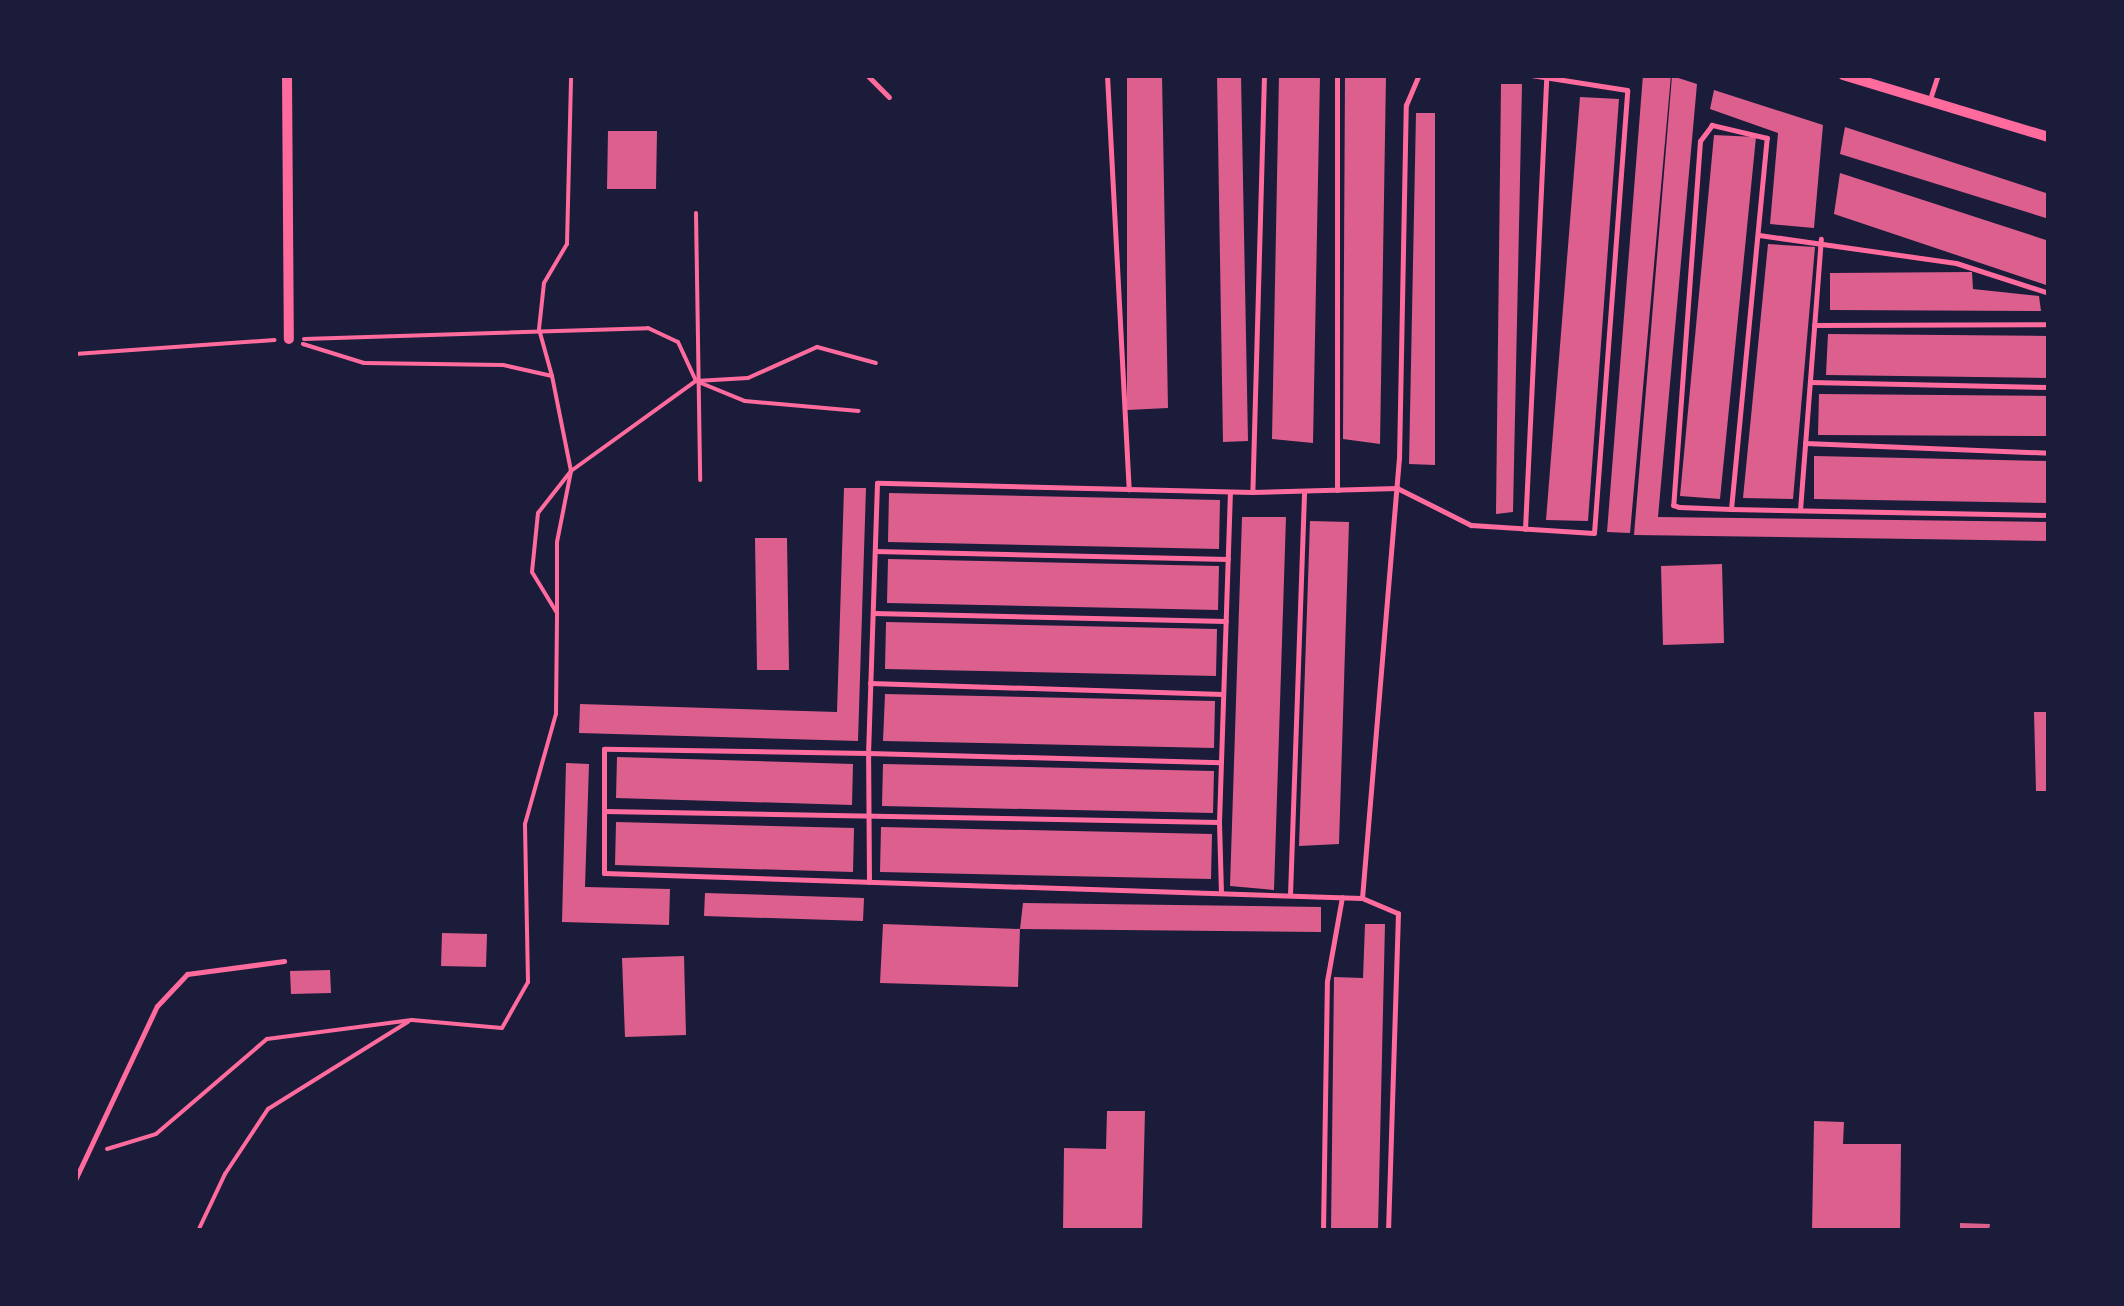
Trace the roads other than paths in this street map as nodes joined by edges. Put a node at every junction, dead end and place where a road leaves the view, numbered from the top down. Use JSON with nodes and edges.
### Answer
{"nodes":[{"id":1,"x":287,"y":75,"type":"edge"},
{"id":2,"x":867,"y":75,"type":"edge"},
{"id":3,"x":1106,"y":75,"type":"edge"},
{"id":4,"x":1264,"y":75,"type":"edge"},
{"id":5,"x":1337,"y":75,"type":"edge"},
{"id":6,"x":1419,"y":75,"type":"edge"},
{"id":7,"x":1530,"y":75,"type":"edge"},
{"id":8,"x":1843,"y":75,"type":"edge"},
{"id":9,"x":1938,"y":75,"type":"edge"},
{"id":10,"x":1546,"y":77,"type":"edge"},
{"id":11,"x":889,"y":97,"type":"dead end"},
{"id":12,"x":1929,"y":102,"type":"junction"},
{"id":13,"x":2049,"y":137,"type":"edge"},
{"id":14,"x":1759,"y":234,"type":"junction"},
{"id":15,"x":1821,"y":239,"type":"junction"},
{"id":16,"x":2049,"y":292,"type":"edge"},
{"id":17,"x":2049,"y":324,"type":"edge"},
{"id":18,"x":1814,"y":325,"type":"junction"},
{"id":19,"x":289,"y":340,"type":"road end"},
{"id":20,"x":1810,"y":382,"type":"junction"},
{"id":21,"x":2049,"y":387,"type":"edge"},
{"id":22,"x":1806,"y":444,"type":"junction"},
{"id":23,"x":2049,"y":453,"type":"edge"},
{"id":24,"x":1397,"y":488,"type":"junction"},
{"id":25,"x":1129,"y":489,"type":"junction"},
{"id":26,"x":1337,"y":490,"type":"junction"},
{"id":27,"x":1304,"y":491,"type":"junction"},
{"id":28,"x":1230,"y":492,"type":"junction"},
{"id":29,"x":1252,"y":492,"type":"junction"},
{"id":30,"x":1732,"y":508,"type":"junction"},
{"id":31,"x":1800,"y":510,"type":"junction"},
{"id":32,"x":2049,"y":515,"type":"edge"},
{"id":33,"x":1526,"y":528,"type":"junction"},
{"id":34,"x":875,"y":551,"type":"junction"},
{"id":35,"x":1228,"y":559,"type":"junction"},
{"id":36,"x":872,"y":613,"type":"junction"},
{"id":37,"x":1226,"y":621,"type":"junction"},
{"id":38,"x":870,"y":683,"type":"junction"},
{"id":39,"x":1224,"y":694,"type":"junction"},
{"id":40,"x":868,"y":753,"type":"junction"},
{"id":41,"x":1221,"y":762,"type":"junction"},
{"id":42,"x":604,"y":811,"type":"junction"},
{"id":43,"x":868,"y":814,"type":"junction"},
{"id":44,"x":1219,"y":822,"type":"junction"},
{"id":45,"x":868,"y":882,"type":"junction"},
{"id":46,"x":1221,"y":893,"type":"junction"},
{"id":47,"x":1290,"y":895,"type":"junction"},
{"id":48,"x":1342,"y":897,"type":"junction"},
{"id":49,"x":1362,"y":898,"type":"junction"},
{"id":50,"x":284,"y":962,"type":"dead end"},
{"id":51,"x":75,"y":1180,"type":"edge"},
{"id":52,"x":1323,"y":1231,"type":"edge"},
{"id":53,"x":1388,"y":1231,"type":"edge"}],
"edges":[{"from":1,"to":19,"type":"street"},
{"from":2,"to":11,"type":"lane"},
{"from":3,"to":25,"type":"lane"},
{"from":4,"to":29,"type":"lane"},
{"from":5,"to":26,"type":"lane"},
{"from":6,"to":24,"type":"lane"},
{"from":7,"to":10,"type":"lane"},
{"from":8,"to":12,"type":"street"},
{"from":9,"to":12,"type":"lane"},
{"from":10,"to":33,"type":"lane"},
{"from":10,"to":33,"type":"lane"},
{"from":12,"to":13,"type":"street"},
{"from":14,"to":15,"type":"lane"},
{"from":14,"to":30,"type":"lane"},
{"from":14,"to":30,"type":"lane"},
{"from":15,"to":16,"type":"lane"},
{"from":15,"to":18,"type":"lane"},
{"from":17,"to":18,"type":"lane"},
{"from":18,"to":20,"type":"lane"},
{"from":20,"to":21,"type":"lane"},
{"from":20,"to":22,"type":"lane"},
{"from":22,"to":23,"type":"lane"},
{"from":22,"to":31,"type":"lane"},
{"from":24,"to":26,"type":"lane"},
{"from":24,"to":33,"type":"lane"},
{"from":24,"to":49,"type":"lane"},
{"from":25,"to":28,"type":"lane"},
{"from":25,"to":34,"type":"lane"},
{"from":26,"to":27,"type":"lane"},
{"from":27,"to":29,"type":"lane"},
{"from":27,"to":47,"type":"lane"},
{"from":28,"to":29,"type":"lane"},
{"from":28,"to":35,"type":"lane"},
{"from":30,"to":31,"type":"lane"},
{"from":31,"to":32,"type":"lane"},
{"from":34,"to":35,"type":"lane"},
{"from":34,"to":36,"type":"lane"},
{"from":35,"to":37,"type":"lane"},
{"from":36,"to":37,"type":"lane"},
{"from":36,"to":38,"type":"lane"},
{"from":37,"to":39,"type":"lane"},
{"from":38,"to":39,"type":"lane"},
{"from":38,"to":40,"type":"lane"},
{"from":39,"to":41,"type":"lane"},
{"from":40,"to":41,"type":"lane"},
{"from":40,"to":42,"type":"lane"},
{"from":40,"to":43,"type":"lane"},
{"from":41,"to":44,"type":"lane"},
{"from":42,"to":43,"type":"lane"},
{"from":42,"to":45,"type":"lane"},
{"from":43,"to":44,"type":"lane"},
{"from":43,"to":45,"type":"lane"},
{"from":44,"to":46,"type":"lane"},
{"from":45,"to":46,"type":"lane"},
{"from":46,"to":47,"type":"lane"},
{"from":47,"to":48,"type":"lane"},
{"from":48,"to":49,"type":"lane"},
{"from":48,"to":52,"type":"lane"},
{"from":49,"to":53,"type":"lane"},
{"from":50,"to":51,"type":"lane"}]}
